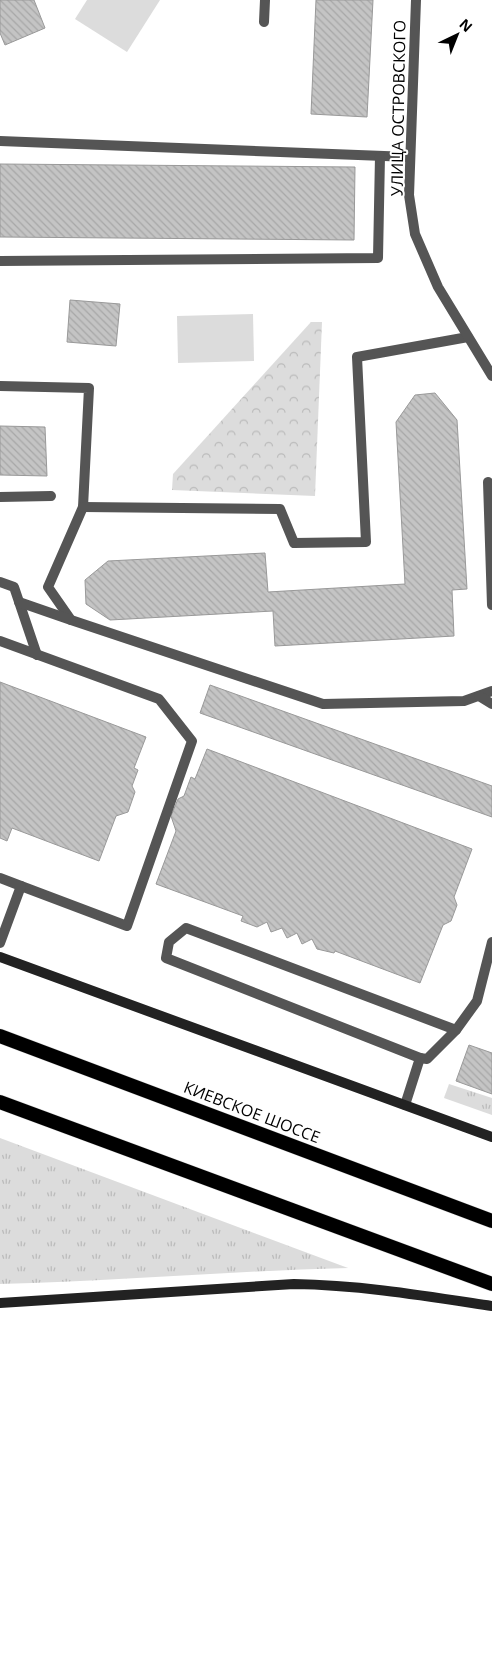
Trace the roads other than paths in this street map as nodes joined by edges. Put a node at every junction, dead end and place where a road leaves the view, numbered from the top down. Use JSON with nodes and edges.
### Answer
{"nodes":[{"id":1,"x":265,"y":0,"type":"edge"},
{"id":2,"x":416,"y":0,"type":"edge"},
{"id":3,"x":264,"y":22,"type":"dead end"},
{"id":4,"x":0,"y":141,"type":"edge"},
{"id":5,"x":380,"y":156,"type":"junction"},
{"id":6,"x":410,"y":157,"type":"junction"},
{"id":7,"x":0,"y":261,"type":"edge"},
{"id":8,"x":468,"y":337,"type":"junction"},
{"id":9,"x":492,"y":376,"type":"edge"},
{"id":10,"x":0,"y":386,"type":"edge"},
{"id":11,"x":488,"y":482,"type":"dead end"},
{"id":12,"x":51,"y":496,"type":"dead end"},
{"id":13,"x":0,"y":497,"type":"edge"},
{"id":14,"x":83,"y":507,"type":"junction"},
{"id":15,"x":0,"y":582,"type":"edge"},
{"id":16,"x":19,"y":602,"type":"junction"},
{"id":17,"x":492,"y":605,"type":"edge"},
{"id":18,"x":71,"y":620,"type":"junction"},
{"id":19,"x":0,"y":642,"type":"edge"},
{"id":20,"x":37,"y":655,"type":"junction"},
{"id":21,"x":492,"y":691,"type":"edge"},
{"id":22,"x":479,"y":696,"type":"junction"},
{"id":23,"x":492,"y":704,"type":"edge"},
{"id":24,"x":0,"y":878,"type":"edge"},
{"id":25,"x":21,"y":886,"type":"junction"},
{"id":26,"x":492,"y":942,"type":"edge"},
{"id":27,"x":0,"y":943,"type":"edge"},
{"id":28,"x":0,"y":957,"type":"edge"},
{"id":29,"x":456,"y":1030,"type":"junction"},
{"id":30,"x":0,"y":1036,"type":"edge"},
{"id":31,"x":420,"y":1058,"type":"junction"},
{"id":32,"x":0,"y":1102,"type":"edge"},
{"id":33,"x":405,"y":1105,"type":"junction"},
{"id":34,"x":492,"y":1137,"type":"edge"},
{"id":35,"x":492,"y":1221,"type":"edge"},
{"id":36,"x":492,"y":1284,"type":"edge"},
{"id":37,"x":0,"y":1303,"type":"edge"},
{"id":38,"x":18,"y":1303,"type":"junction"},
{"id":39,"x":492,"y":1306,"type":"edge"},
{"id":40,"x":0,"y":1308,"type":"edge"}],
"edges":[{"from":1,"to":3,"type":"street"},
{"from":2,"to":6,"type":"street","name":"УЛИЦА ОСТРОВСКОГО"},
{"from":4,"to":5,"type":"street"},
{"from":5,"to":6,"type":"street"},
{"from":5,"to":7,"type":"street"},
{"from":6,"to":8,"type":"street","name":"УЛИЦА ОСТРОВСКОГО"},
{"from":8,"to":9,"type":"street","name":"УЛИЦА ОСТРОВСКОГО"},
{"from":8,"to":14,"type":"street"},
{"from":10,"to":14,"type":"street"},
{"from":11,"to":17,"type":"street"},
{"from":12,"to":13,"type":"street"},
{"from":14,"to":18,"type":"street"},
{"from":15,"to":16,"type":"street"},
{"from":16,"to":18,"type":"street"},
{"from":16,"to":20,"type":"street"},
{"from":18,"to":22,"type":"street"},
{"from":19,"to":20,"type":"street"},
{"from":20,"to":25,"type":"street"},
{"from":21,"to":22,"type":"street"},
{"from":22,"to":23,"type":"street"},
{"from":24,"to":25,"type":"street"},
{"from":25,"to":27,"type":"street"},
{"from":26,"to":29,"type":"street"},
{"from":28,"to":33,"type":"main road"},
{"from":29,"to":31,"type":"street"},
{"from":29,"to":31,"type":"street"},
{"from":30,"to":35,"type":"highway","name":"КИЕВСКОЕ ШОССЕ"},
{"from":31,"to":33,"type":"street"},
{"from":32,"to":36,"type":"highway"},
{"from":33,"to":34,"type":"main road"},
{"from":37,"to":38,"type":"main road"},
{"from":38,"to":39,"type":"main road"},
{"from":38,"to":40,"type":"main road"}]}
